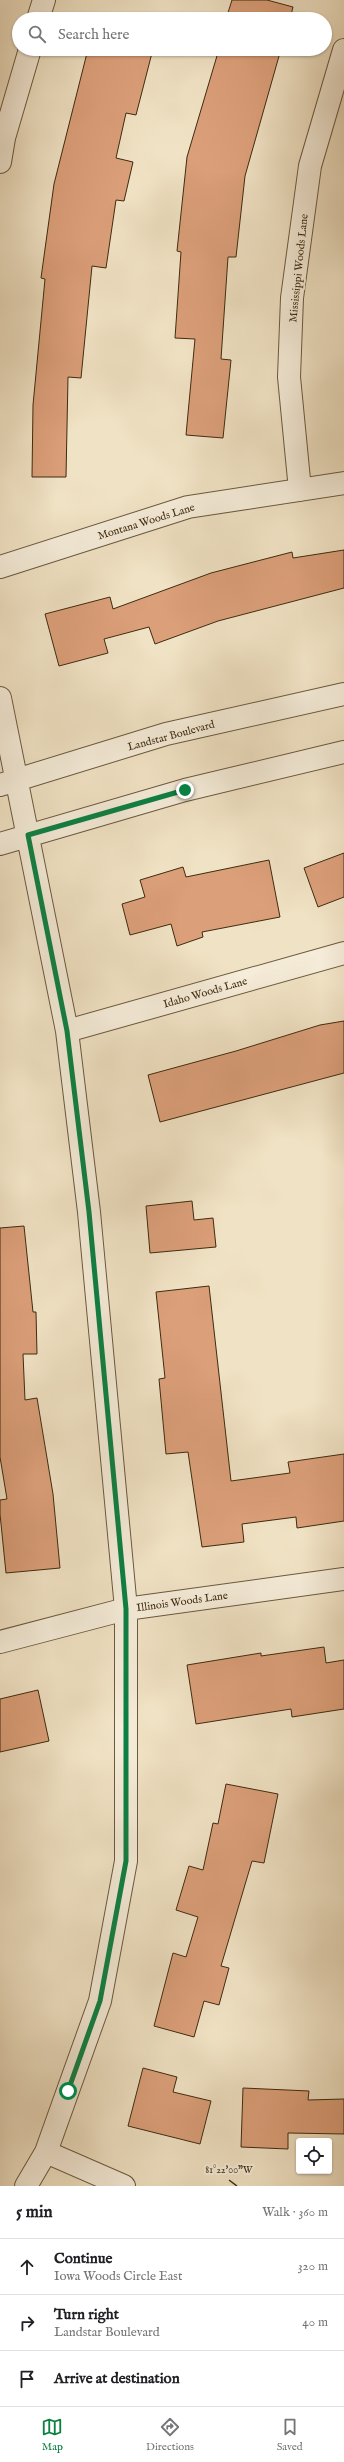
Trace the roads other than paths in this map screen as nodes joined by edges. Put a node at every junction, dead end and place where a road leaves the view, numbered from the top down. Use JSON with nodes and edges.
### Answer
{"nodes":[{"id":1,"x":44,"y":0,"type":"edge"},
{"id":2,"x":40,"y":12,"type":"edge"},
{"id":3,"x":344,"y":50,"type":"edge"},
{"id":4,"x":28,"y":56,"type":"edge"},
{"id":5,"x":0,"y":162,"type":"edge"},
{"id":6,"x":344,"y":484,"type":"edge"},
{"id":7,"x":300,"y":490,"type":"junction"},
{"id":8,"x":0,"y":568,"type":"edge"},
{"id":9,"x":344,"y":694,"type":"edge"},
{"id":10,"x":0,"y":698,"type":"edge"},
{"id":11,"x":344,"y":752,"type":"edge"},
{"id":12,"x":8,"y":783,"type":"edge"},
{"id":13,"x":28,"y":835,"type":"junction"},
{"id":14,"x":0,"y":844,"type":"edge"},
{"id":15,"x":344,"y":953,"type":"edge"},
{"id":16,"x":67,"y":1031,"type":"junction"},
{"id":17,"x":344,"y":1579,"type":"edge"},
{"id":18,"x":126,"y":1609,"type":"junction"},
{"id":19,"x":0,"y":1642,"type":"edge"},
{"id":20,"x":46,"y":2152,"type":"junction"},
{"id":21,"x":26,"y":2186,"type":"edge"},
{"id":22,"x":124,"y":2186,"type":"edge"}],
"edges":[{"from":1,"to":2,"type":"street"},
{"from":3,"to":7,"type":"street","name":"Mississippi Woods Lane"},
{"from":4,"to":5,"type":"street"},
{"from":6,"to":7,"type":"street","name":"Montana Woods Lane"},
{"from":7,"to":8,"type":"street","name":"Montana Woods Lane"},
{"from":9,"to":12,"type":"street","name":"Landstar Boulevard"},
{"from":10,"to":12,"type":"street"},
{"from":11,"to":13,"type":"street"},
{"from":12,"to":13,"type":"street"},
{"from":13,"to":14,"type":"street"},
{"from":13,"to":16,"type":"street"},
{"from":15,"to":16,"type":"street","name":"Idaho Woods Lane"},
{"from":16,"to":18,"type":"street"},
{"from":17,"to":18,"type":"street","name":"Illinois Woods Lane"},
{"from":18,"to":19,"type":"street","name":"Illinois Woods Lane"},
{"from":18,"to":20,"type":"street"},
{"from":20,"to":21,"type":"street"},
{"from":20,"to":22,"type":"street"}]}
